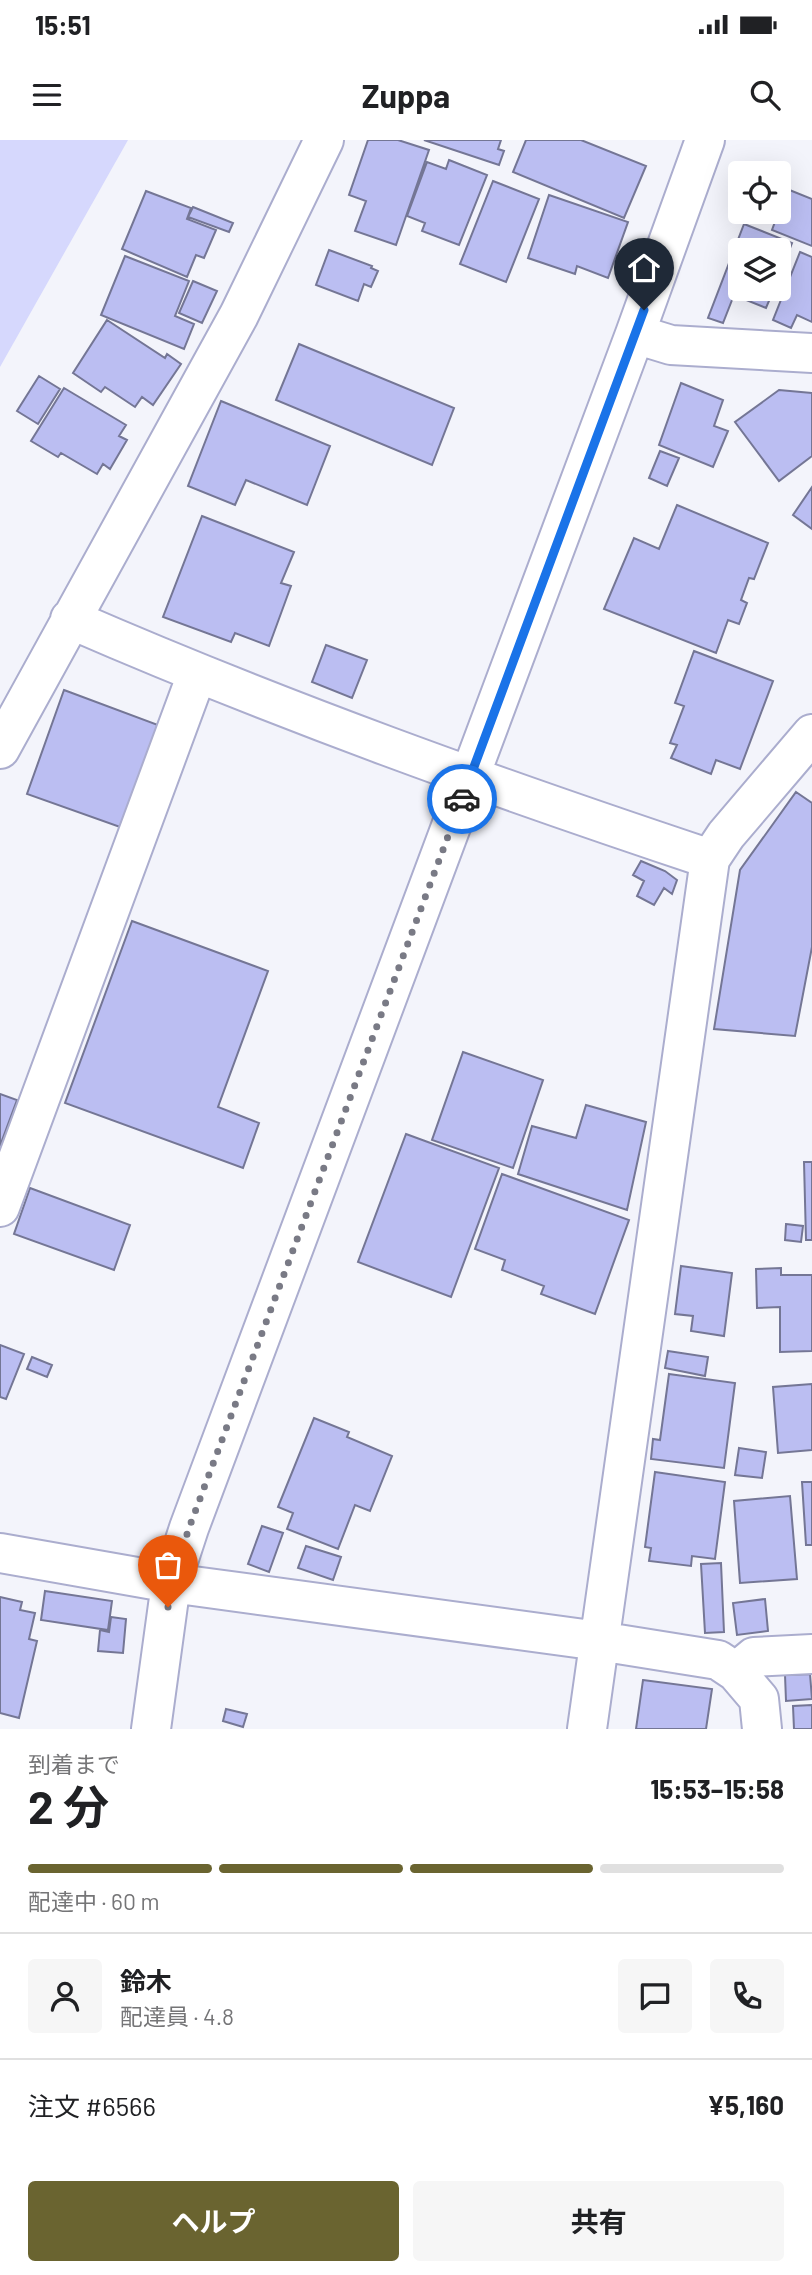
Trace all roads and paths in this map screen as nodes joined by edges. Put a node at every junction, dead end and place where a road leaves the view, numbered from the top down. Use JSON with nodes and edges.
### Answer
{"nodes":[{"id":1,"x":324,"y":140,"type":"edge"},
{"id":2,"x":705,"y":140,"type":"edge"},
{"id":3,"x":635,"y":334,"type":"junction"},
{"id":4,"x":812,"y":353,"type":"edge"},
{"id":5,"x":70,"y":619,"type":"junction"},
{"id":6,"x":197,"y":674,"type":"junction"},
{"id":7,"x":812,"y":734,"type":"edge"},
{"id":8,"x":0,"y":749,"type":"edge"},
{"id":9,"x":470,"y":776,"type":"junction"},
{"id":10,"x":710,"y":859,"type":"junction"},
{"id":11,"x":0,"y":1207,"type":"edge"},
{"id":12,"x":0,"y":1553,"type":"edge"},
{"id":13,"x":171,"y":1583,"type":"junction"},
{"id":14,"x":599,"y":1641,"type":"junction"},
{"id":15,"x":812,"y":1654,"type":"edge"},
{"id":16,"x":736,"y":1672,"type":"junction"},
{"id":17,"x":151,"y":1729,"type":"edge"},
{"id":18,"x":587,"y":1729,"type":"edge"},
{"id":19,"x":762,"y":1729,"type":"edge"}],
"edges":[{"from":1,"to":5,"type":"street"},
{"from":2,"to":3,"type":"street"},
{"from":3,"to":4,"type":"street"},
{"from":3,"to":9,"type":"street"},
{"from":5,"to":6,"type":"street"},
{"from":5,"to":8,"type":"street"},
{"from":6,"to":9,"type":"street"},
{"from":6,"to":11,"type":"street"},
{"from":7,"to":10,"type":"street"},
{"from":9,"to":10,"type":"street"},
{"from":9,"to":13,"type":"street"},
{"from":10,"to":14,"type":"street"},
{"from":12,"to":13,"type":"street"},
{"from":13,"to":14,"type":"street"},
{"from":13,"to":17,"type":"street"},
{"from":14,"to":16,"type":"street"},
{"from":14,"to":18,"type":"street"},
{"from":15,"to":16,"type":"street"},
{"from":16,"to":19,"type":"street"}]}
